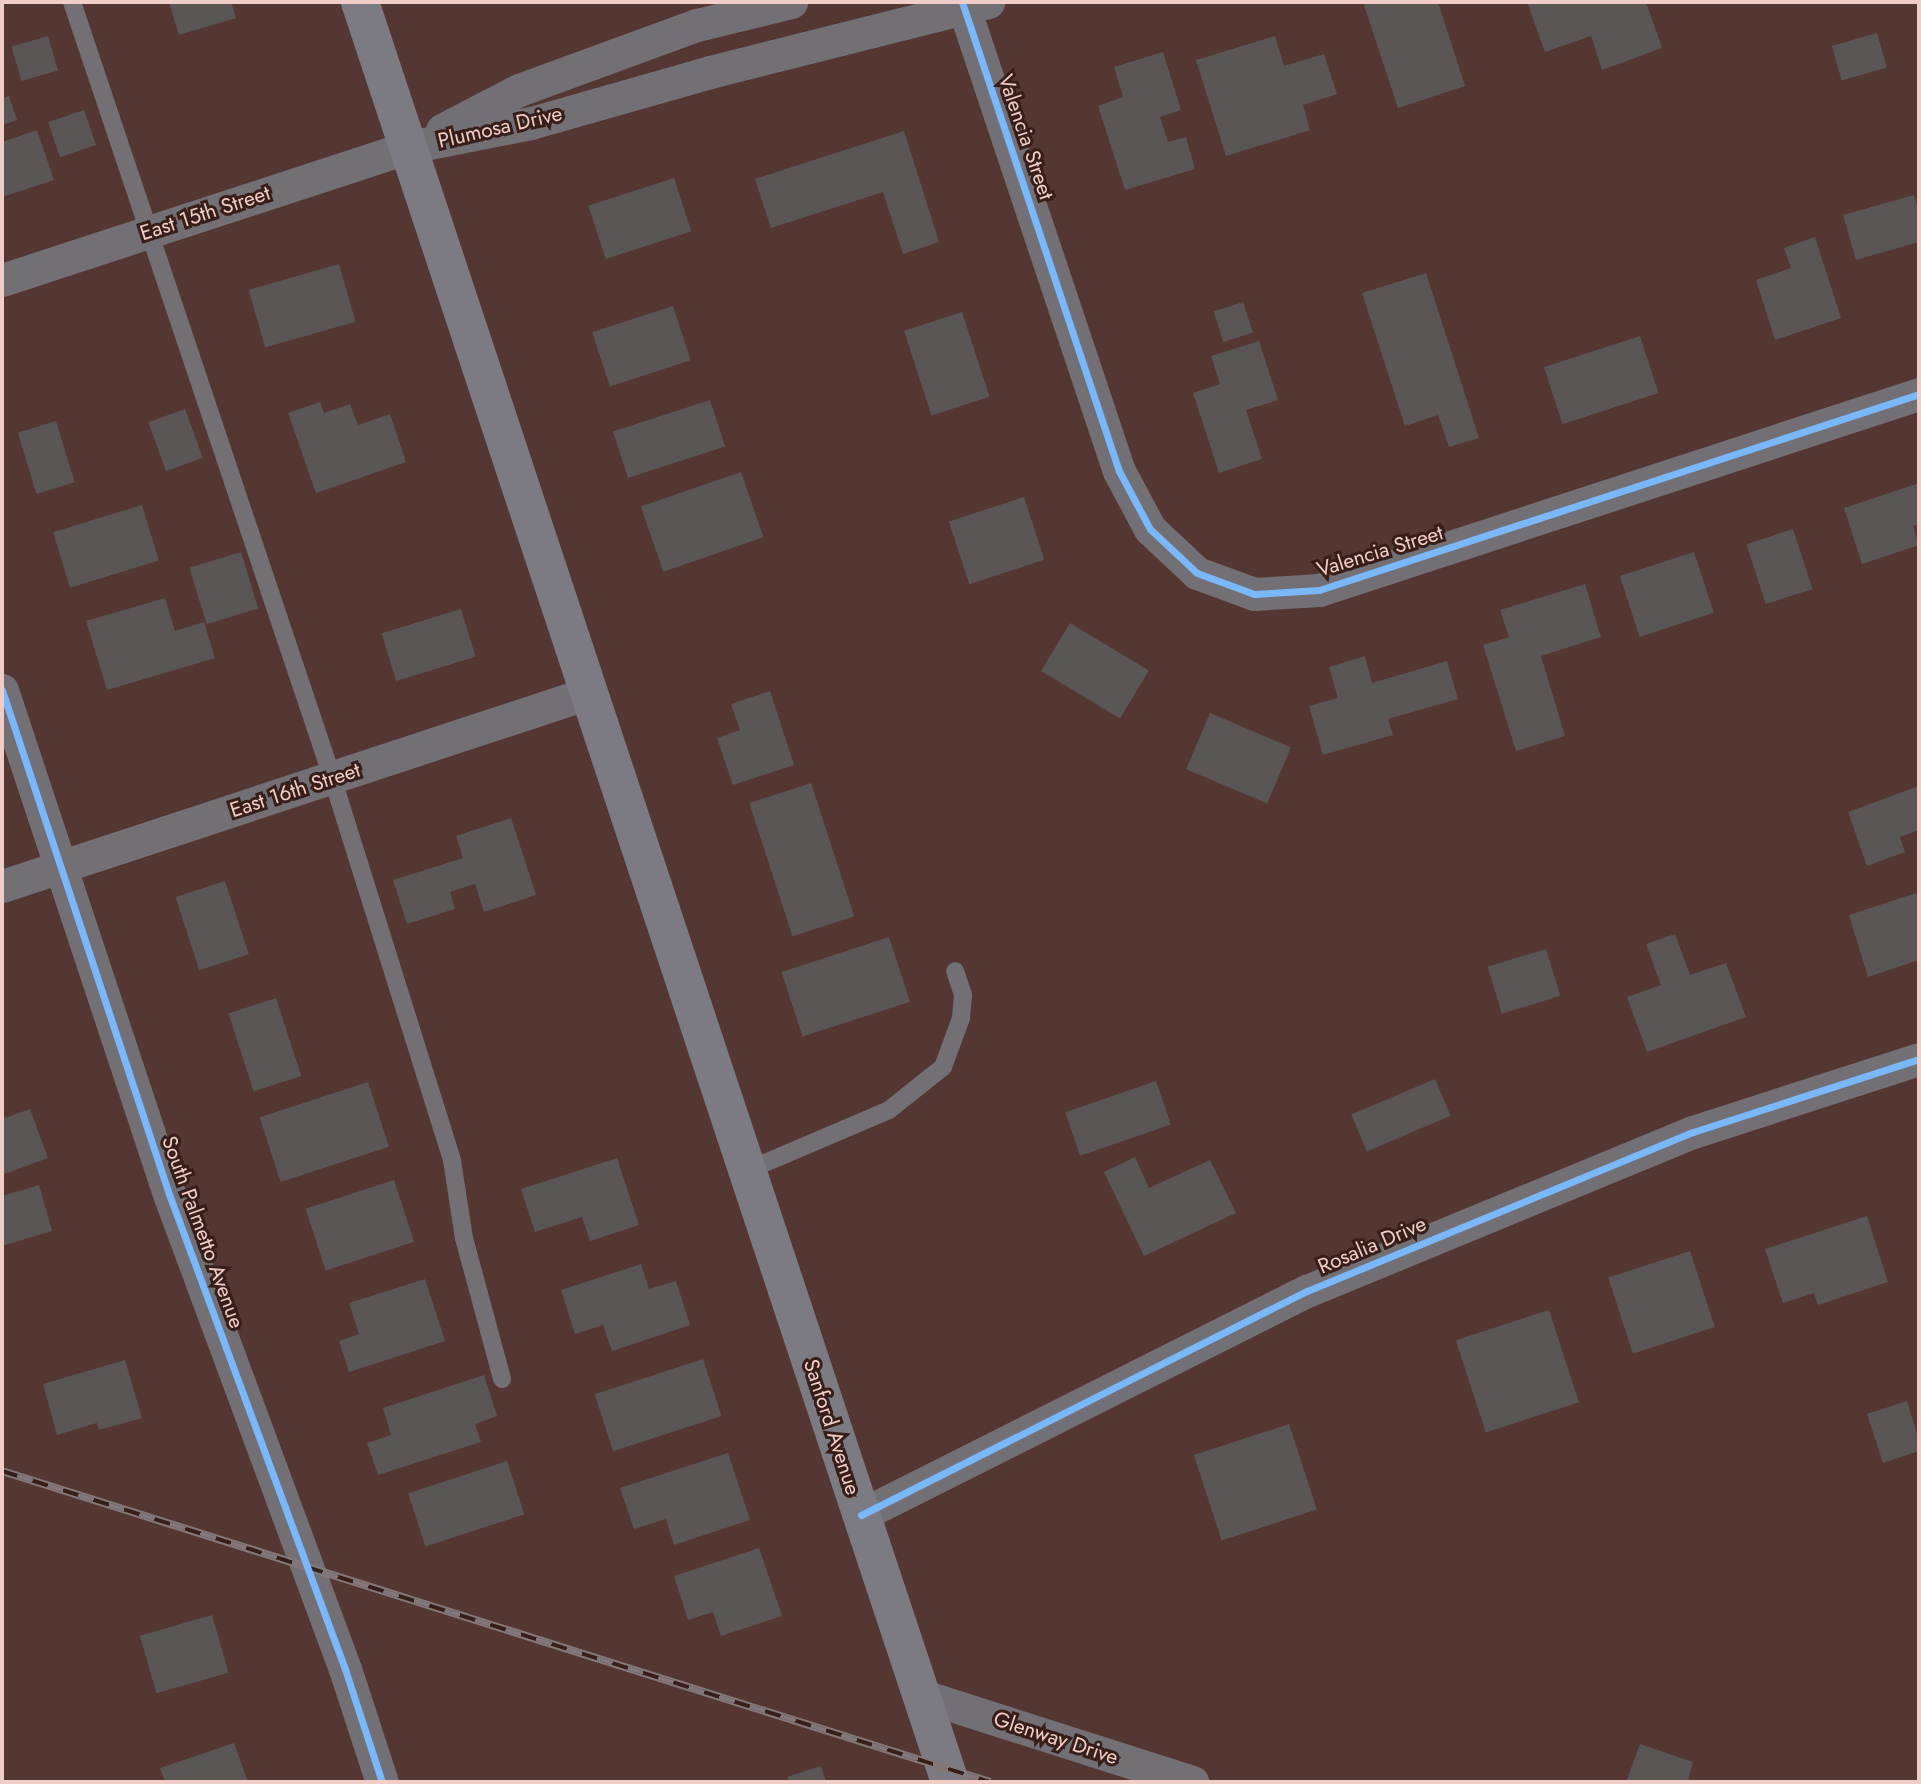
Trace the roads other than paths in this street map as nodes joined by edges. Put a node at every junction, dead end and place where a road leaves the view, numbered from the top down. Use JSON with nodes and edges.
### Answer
{"nodes":[{"id":1,"x":72,"y":2,"type":"edge"},
{"id":2,"x":360,"y":2,"type":"edge"},
{"id":3,"x":791,"y":2,"type":"edge"},
{"id":4,"x":972,"y":4,"type":"edge"},
{"id":5,"x":409,"y":147,"type":"junction"},
{"id":6,"x":150,"y":231,"type":"junction"},
{"id":7,"x":2,"y":280,"type":"edge"},
{"id":8,"x":1919,"y":394,"type":"edge"},
{"id":9,"x":2,"y":690,"type":"edge"},
{"id":10,"x":588,"y":693,"type":"junction"},
{"id":11,"x":332,"y":777,"type":"junction"},
{"id":12,"x":60,"y":867,"type":"junction"},
{"id":13,"x":2,"y":887,"type":"edge"},
{"id":14,"x":955,"y":971,"type":"dead end"},
{"id":15,"x":1919,"y":1059,"type":"edge"},
{"id":16,"x":746,"y":1171,"type":"junction"},
{"id":17,"x":502,"y":1379,"type":"dead end"},
{"id":18,"x":861,"y":1515,"type":"junction"},
{"id":19,"x":920,"y":1695,"type":"junction"},
{"id":20,"x":382,"y":1782,"type":"edge"},
{"id":21,"x":950,"y":1782,"type":"edge"},
{"id":22,"x":1192,"y":1782,"type":"edge"}],
"edges":[{"from":1,"to":6,"type":"lane"},
{"from":2,"to":5,"type":"main road","name":"Sanford Avenue"},
{"from":3,"to":5,"type":"street","name":"Plumosa Drive"},
{"from":4,"to":5,"type":"street","name":"Plumosa Drive"},
{"from":4,"to":8,"type":"street","name":"Valencia Street"},
{"from":5,"to":6,"type":"street","name":"East 15th Street"},
{"from":5,"to":10,"type":"main road","name":"Sanford Avenue"},
{"from":6,"to":7,"type":"street","name":"East 15th Street"},
{"from":6,"to":11,"type":"lane"},
{"from":9,"to":12,"type":"street","name":"South Palmetto Avenue"},
{"from":10,"to":11,"type":"street","name":"East 16th Street"},
{"from":10,"to":16,"type":"main road","name":"Sanford Avenue"},
{"from":11,"to":12,"type":"street","name":"East 16th Street"},
{"from":11,"to":17,"type":"lane"},
{"from":12,"to":13,"type":"street","name":"East 16th Street"},
{"from":12,"to":20,"type":"street","name":"South Palmetto Avenue"},
{"from":14,"to":16,"type":"lane"},
{"from":15,"to":18,"type":"street","name":"Rosalia Drive"},
{"from":16,"to":18,"type":"main road","name":"Sanford Avenue"},
{"from":18,"to":19,"type":"main road","name":"Sanford Avenue"},
{"from":19,"to":21,"type":"main road","name":"Sanford Avenue"},
{"from":19,"to":22,"type":"street","name":"Glenway Drive"}]}
